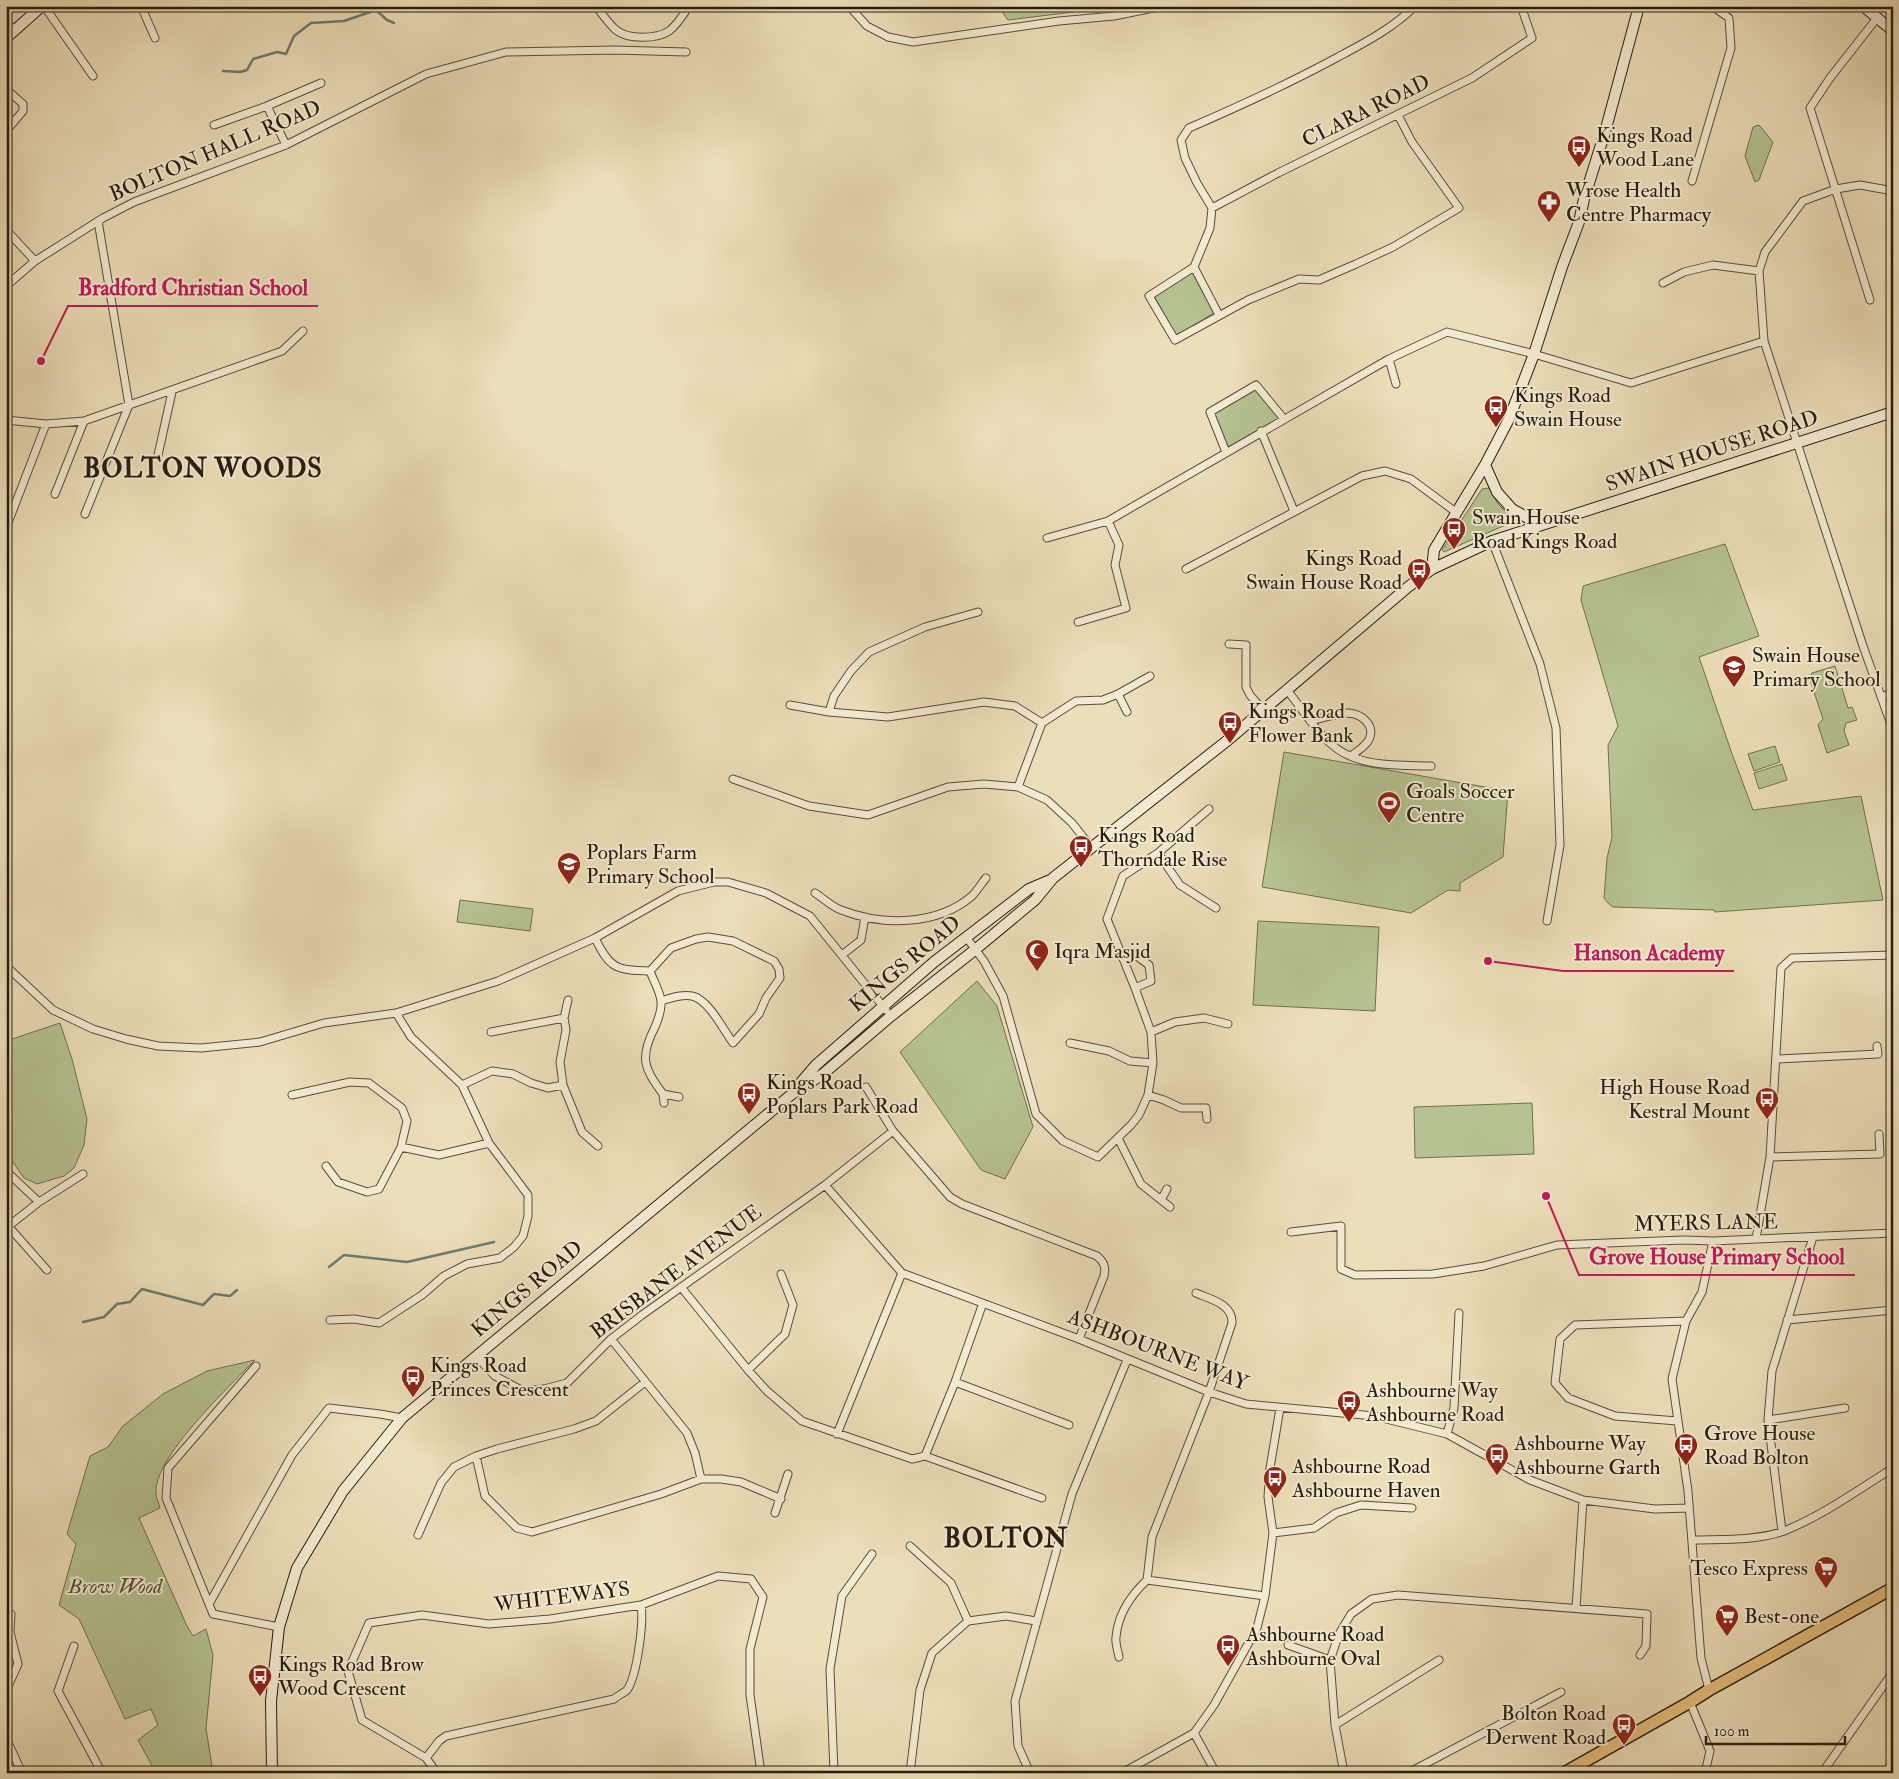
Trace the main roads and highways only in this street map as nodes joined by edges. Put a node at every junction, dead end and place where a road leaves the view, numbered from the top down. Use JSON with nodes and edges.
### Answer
{"nodes":[{"id":1,"x":1892,"y":1589,"type":"edge"},
{"id":2,"x":1564,"y":1773,"type":"edge"}],
"edges":[{"from":1,"to":2,"type":"main road"}]}
